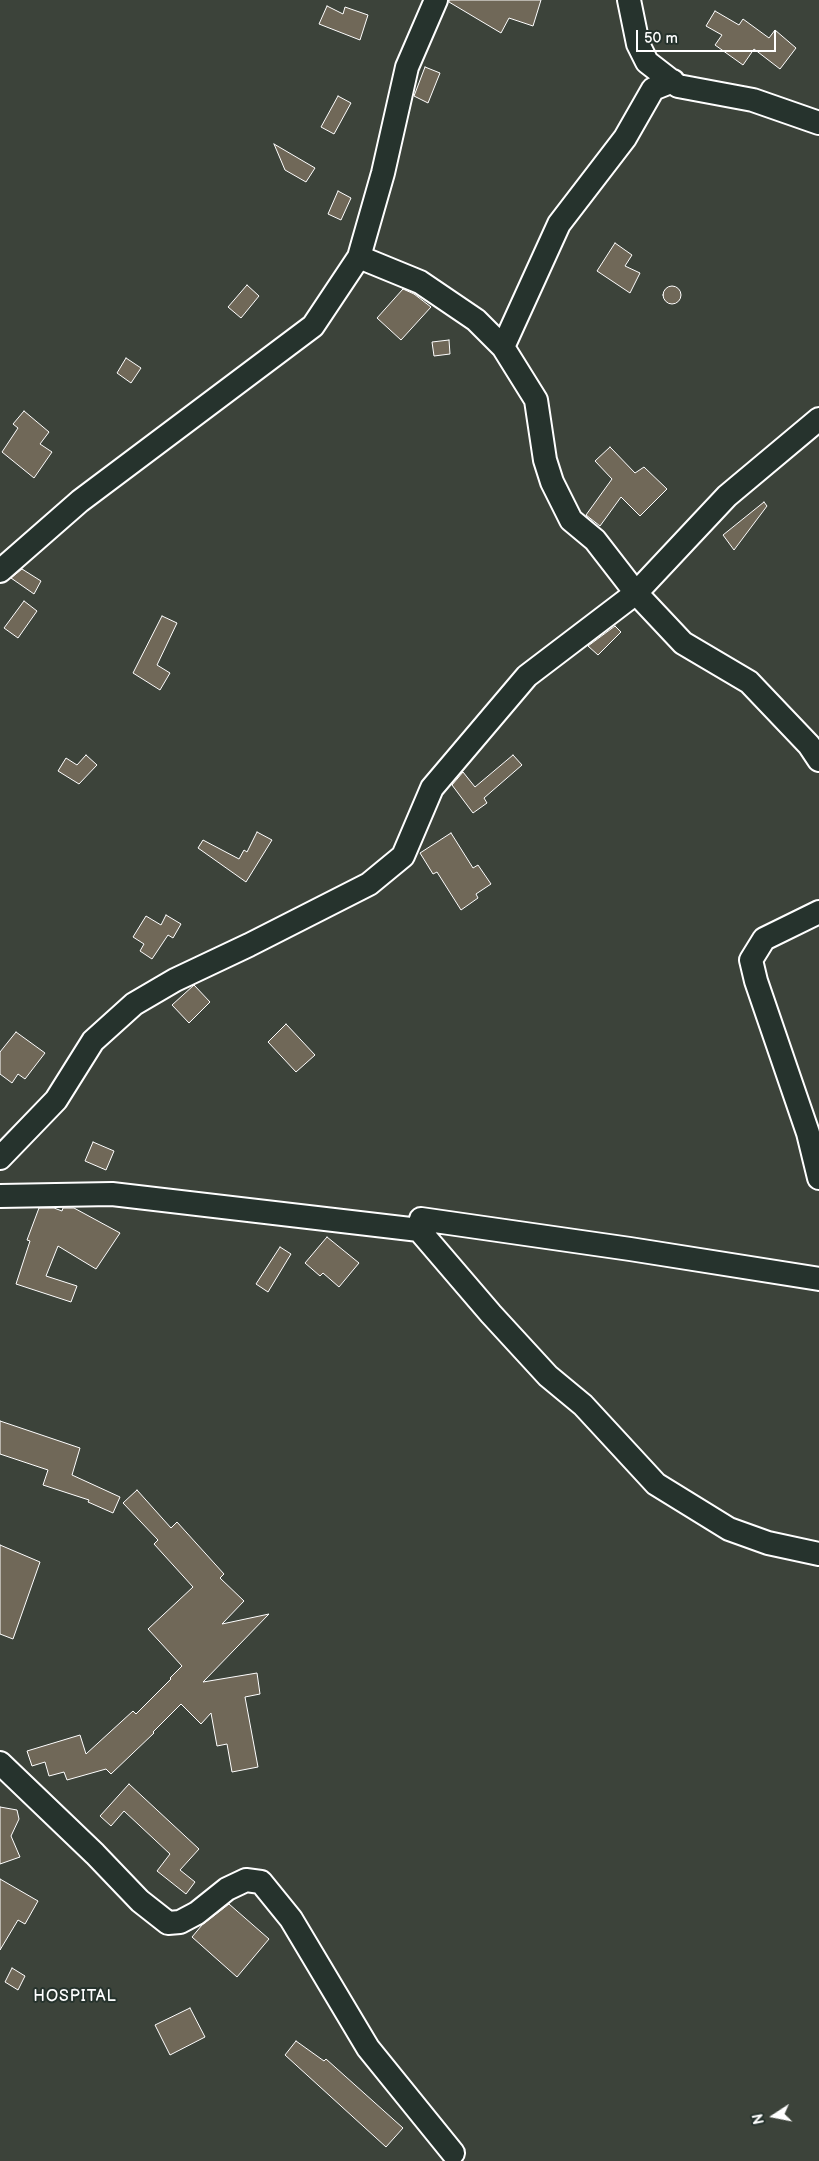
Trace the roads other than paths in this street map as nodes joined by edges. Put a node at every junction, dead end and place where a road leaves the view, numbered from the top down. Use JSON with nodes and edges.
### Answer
{"nodes":[{"id":1,"x":436,"y":0,"type":"edge"},
{"id":2,"x":629,"y":0,"type":"edge"},
{"id":3,"x":673,"y":81,"type":"junction"},
{"id":4,"x":819,"y":123,"type":"edge"},
{"id":5,"x":359,"y":257,"type":"junction"},
{"id":6,"x":503,"y":347,"type":"junction"},
{"id":7,"x":819,"y":420,"type":"edge"},
{"id":8,"x":0,"y":570,"type":"edge"},
{"id":9,"x":636,"y":593,"type":"junction"},
{"id":10,"x":819,"y":760,"type":"edge"},
{"id":11,"x":819,"y":912,"type":"edge"},
{"id":12,"x":0,"y":1158,"type":"edge"},
{"id":13,"x":819,"y":1178,"type":"edge"},
{"id":14,"x":0,"y":1196,"type":"edge"},
{"id":15,"x":420,"y":1230,"type":"junction"},
{"id":16,"x":819,"y":1279,"type":"edge"},
{"id":17,"x":819,"y":1554,"type":"edge"},
{"id":18,"x":0,"y":1763,"type":"edge"},
{"id":19,"x":453,"y":2153,"type":"dead end"}],
"edges":[{"from":1,"to":5,"type":"street"},
{"from":2,"to":3,"type":"street"},
{"from":3,"to":4,"type":"street"},
{"from":3,"to":6,"type":"street"},
{"from":5,"to":6,"type":"street"},
{"from":5,"to":8,"type":"street"},
{"from":6,"to":9,"type":"street"},
{"from":7,"to":9,"type":"street"},
{"from":9,"to":10,"type":"street"},
{"from":9,"to":12,"type":"street"},
{"from":11,"to":13,"type":"street"},
{"from":14,"to":15,"type":"street"},
{"from":15,"to":16,"type":"street"},
{"from":15,"to":17,"type":"street"},
{"from":18,"to":19,"type":"street"}]}
